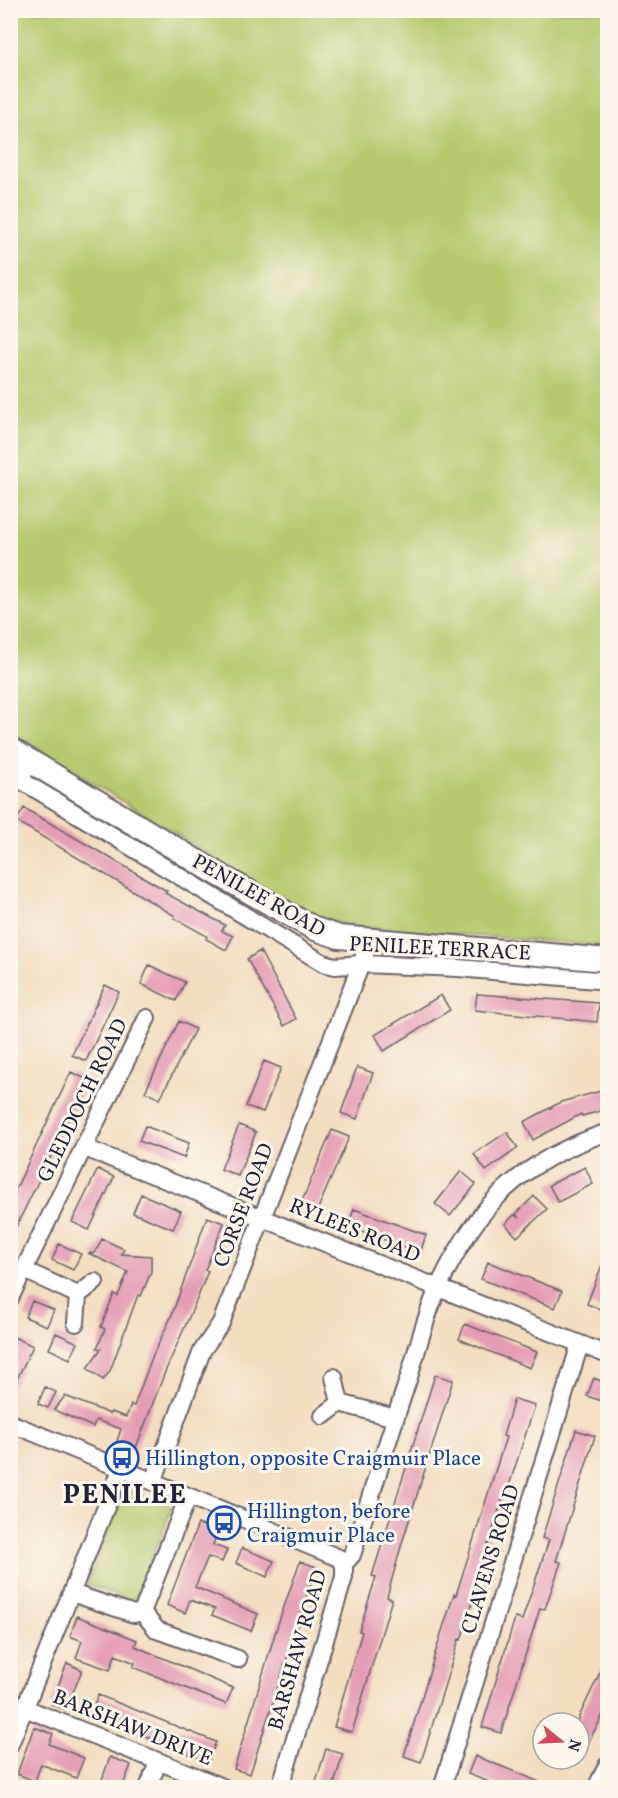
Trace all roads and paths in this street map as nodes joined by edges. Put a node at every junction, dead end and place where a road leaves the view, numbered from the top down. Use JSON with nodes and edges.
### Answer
{"nodes":[{"id":1,"x":19,"y":753,"type":"edge"},
{"id":2,"x":370,"y":941,"type":"junction"},
{"id":3,"x":608,"y":960,"type":"edge"},
{"id":4,"x":362,"y":964,"type":"junction"},
{"id":5,"x":608,"y":981,"type":"edge"},
{"id":6,"x":147,"y":1018,"type":"dead end"},
{"id":7,"x":608,"y":1132,"type":"edge"},
{"id":8,"x":85,"y":1148,"type":"junction"},
{"id":9,"x":262,"y":1217,"type":"junction"},
{"id":10,"x":24,"y":1270,"type":"junction"},
{"id":11,"x":95,"y":1282,"type":"dead end"},
{"id":12,"x":438,"y":1288,"type":"junction"},
{"id":13,"x":78,"y":1295,"type":"junction"},
{"id":14,"x":10,"y":1298,"type":"edge"},
{"id":15,"x":76,"y":1323,"type":"dead end"},
{"id":16,"x":580,"y":1344,"type":"junction"},
{"id":17,"x":608,"y":1355,"type":"edge"},
{"id":18,"x":334,"y":1377,"type":"dead end"},
{"id":19,"x":340,"y":1403,"type":"junction"},
{"id":20,"x":323,"y":1416,"type":"dead end"},
{"id":21,"x":395,"y":1418,"type":"junction"},
{"id":22,"x":10,"y":1423,"type":"edge"},
{"id":23,"x":121,"y":1470,"type":"junction"},
{"id":24,"x":153,"y":1482,"type":"junction"},
{"id":25,"x":188,"y":1497,"type":"junction"},
{"id":26,"x":344,"y":1564,"type":"junction"},
{"id":27,"x":72,"y":1593,"type":"junction"},
{"id":28,"x":142,"y":1612,"type":"junction"},
{"id":29,"x":238,"y":1659,"type":"dead end"},
{"id":30,"x":25,"y":1708,"type":"junction"},
{"id":31,"x":10,"y":1744,"type":"edge"},
{"id":32,"x":158,"y":1762,"type":"junction"},
{"id":33,"x":608,"y":1764,"type":"edge"},
{"id":34,"x":148,"y":1788,"type":"edge"},
{"id":35,"x":225,"y":1788,"type":"edge"},
{"id":36,"x":280,"y":1788,"type":"edge"},
{"id":37,"x":442,"y":1788,"type":"edge"},
{"id":38,"x":596,"y":1788,"type":"edge"}],
"edges":[{"from":1,"to":2,"type":"street","name":"PENILEE ROAD"},
{"from":1,"to":4,"type":"street","name":"PENILEE TERRACE"},
{"from":2,"to":3,"type":"street","name":"PENILEE ROAD"},
{"from":2,"to":4,"type":"street","name":"CORSE ROAD"},
{"from":4,"to":5,"type":"street","name":"PENILEE TERRACE"},
{"from":4,"to":9,"type":"street","name":"CORSE ROAD"},
{"from":6,"to":8,"type":"street","name":"GLEDDOCH ROAD"},
{"from":7,"to":12,"type":"street","name":"BARSHAW ROAD"},
{"from":8,"to":9,"type":"street","name":"RYLEES ROAD"},
{"from":8,"to":10,"type":"street","name":"GLEDDOCH ROAD"},
{"from":9,"to":12,"type":"street","name":"RYLEES ROAD"},
{"from":9,"to":24,"type":"street","name":"CORSE ROAD"},
{"from":10,"to":13,"type":"street"},
{"from":10,"to":14,"type":"street","name":"GLEDDOCH ROAD"},
{"from":11,"to":13,"type":"street"},
{"from":12,"to":16,"type":"street","name":"RYLEES ROAD"},
{"from":12,"to":21,"type":"street","name":"BARSHAW ROAD"},
{"from":13,"to":15,"type":"street"},
{"from":16,"to":17,"type":"street","name":"RYLEES ROAD"},
{"from":16,"to":37,"type":"street","name":"CLAVENS ROAD"},
{"from":18,"to":19,"type":"street"},
{"from":19,"to":20,"type":"street"},
{"from":19,"to":21,"type":"street"},
{"from":21,"to":26,"type":"street","name":"BARSHAW ROAD"},
{"from":22,"to":23,"type":"street"},
{"from":23,"to":24,"type":"street"},
{"from":23,"to":27,"type":"street"},
{"from":24,"to":25,"type":"street"},
{"from":25,"to":26,"type":"street"},
{"from":25,"to":28,"type":"street"},
{"from":26,"to":36,"type":"street","name":"BARSHAW ROAD"},
{"from":27,"to":28,"type":"street"},
{"from":27,"to":30,"type":"street"},
{"from":28,"to":29,"type":"street"},
{"from":30,"to":31,"type":"street"},
{"from":30,"to":32,"type":"street","name":"BARSHAW DRIVE"},
{"from":32,"to":34,"type":"street"},
{"from":32,"to":35,"type":"street","name":"BARSHAW DRIVE"},
{"from":33,"to":38,"type":"street"}]}
